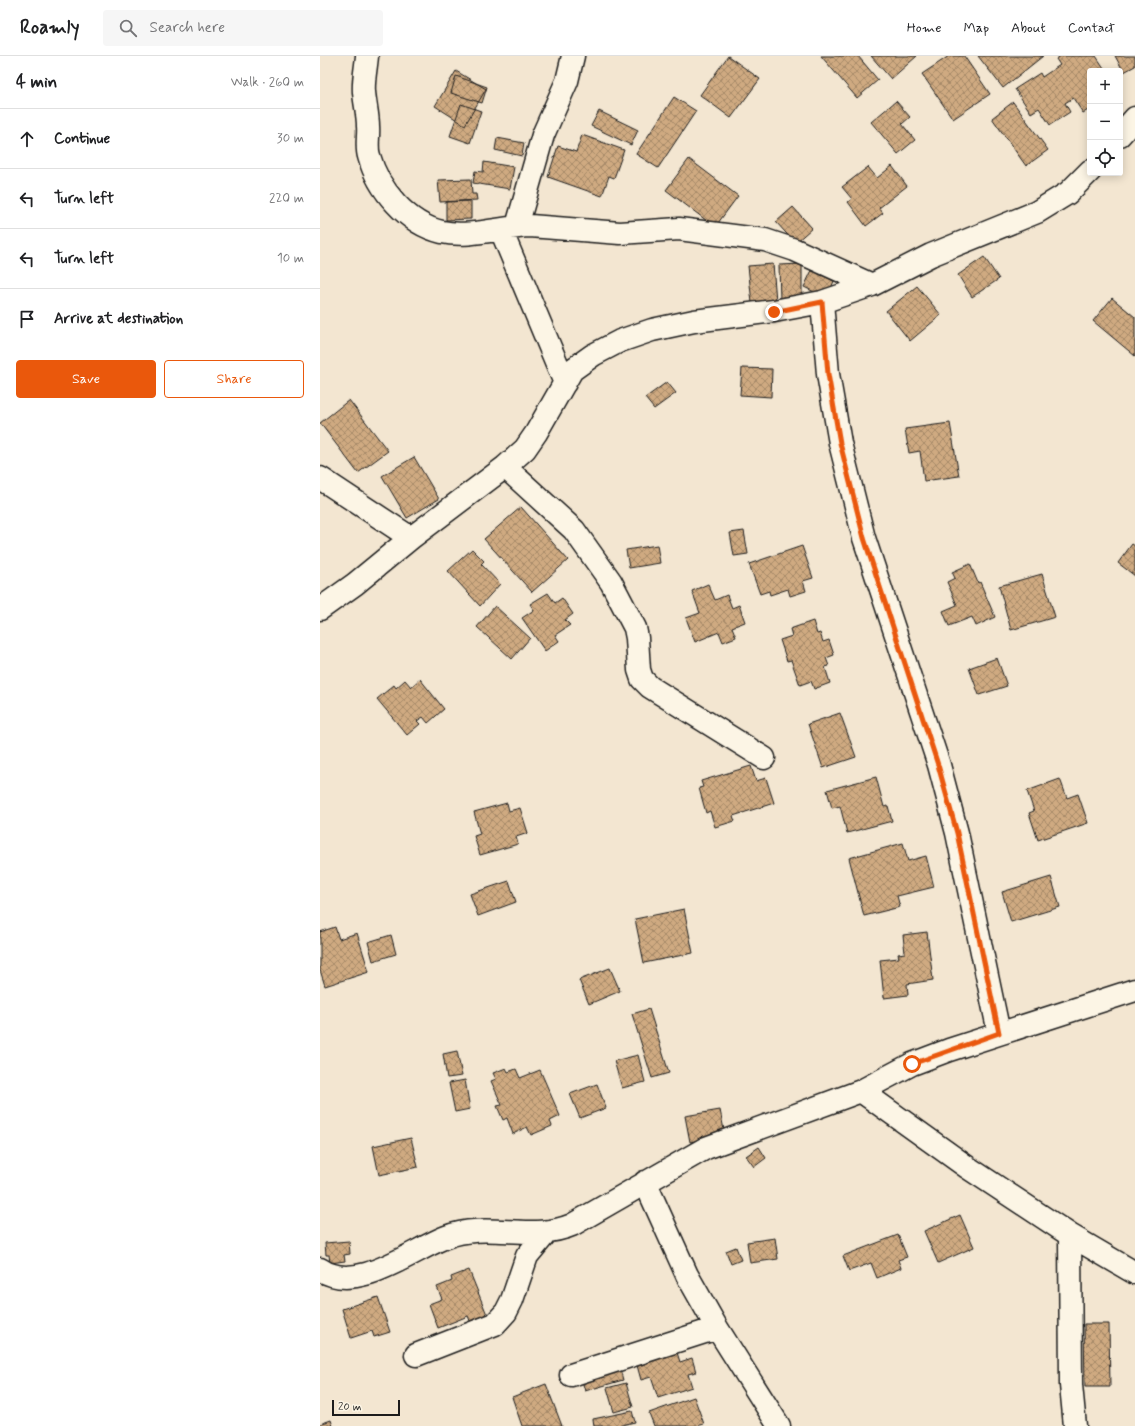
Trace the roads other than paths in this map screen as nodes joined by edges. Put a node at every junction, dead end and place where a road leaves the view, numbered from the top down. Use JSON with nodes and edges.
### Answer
{"nodes":[{"id":1,"x":367,"y":56,"type":"edge"},
{"id":2,"x":573,"y":56,"type":"edge"},
{"id":3,"x":1135,"y":118,"type":"edge"},
{"id":4,"x":1123,"y":132,"type":"edge"},
{"id":5,"x":1087,"y":174,"type":"edge"},
{"id":6,"x":509,"y":228,"type":"junction"},
{"id":7,"x":872,"y":285,"type":"junction"},
{"id":8,"x":822,"y":302,"type":"junction"},
{"id":9,"x":565,"y":383,"type":"junction"},
{"id":10,"x":505,"y":467,"type":"junction"},
{"id":11,"x":320,"y":478,"type":"edge"},
{"id":12,"x":411,"y":538,"type":"junction"},
{"id":13,"x":320,"y":609,"type":"edge"},
{"id":14,"x":764,"y":758,"type":"dead end"},
{"id":15,"x":1135,"y":990,"type":"edge"},
{"id":16,"x":999,"y":1033,"type":"junction"},
{"id":17,"x":861,"y":1091,"type":"junction"},
{"id":18,"x":645,"y":1182,"type":"junction"},
{"id":19,"x":547,"y":1232,"type":"junction"},
{"id":20,"x":1070,"y":1235,"type":"junction"},
{"id":21,"x":320,"y":1269,"type":"edge"},
{"id":22,"x":1135,"y":1273,"type":"edge"},
{"id":23,"x":717,"y":1328,"type":"junction"},
{"id":24,"x":416,"y":1355,"type":"dead end"},
{"id":25,"x":571,"y":1375,"type":"dead end"},
{"id":26,"x":779,"y":1426,"type":"edge"},
{"id":27,"x":1075,"y":1426,"type":"edge"}],
"edges":[{"from":1,"to":6,"type":"street"},
{"from":2,"to":6,"type":"street"},
{"from":3,"to":4,"type":"street"},
{"from":5,"to":7,"type":"street"},
{"from":6,"to":7,"type":"street"},
{"from":6,"to":9,"type":"street"},
{"from":7,"to":8,"type":"street"},
{"from":8,"to":9,"type":"street"},
{"from":8,"to":16,"type":"street"},
{"from":9,"to":10,"type":"street"},
{"from":10,"to":12,"type":"street"},
{"from":10,"to":14,"type":"street"},
{"from":11,"to":12,"type":"street"},
{"from":12,"to":13,"type":"street"},
{"from":15,"to":16,"type":"street"},
{"from":16,"to":17,"type":"street"},
{"from":17,"to":18,"type":"street"},
{"from":17,"to":20,"type":"street"},
{"from":18,"to":19,"type":"street"},
{"from":18,"to":23,"type":"street"},
{"from":19,"to":21,"type":"street"},
{"from":19,"to":24,"type":"street"},
{"from":20,"to":22,"type":"street"},
{"from":20,"to":27,"type":"street"},
{"from":23,"to":25,"type":"street"},
{"from":23,"to":26,"type":"street"}]}
